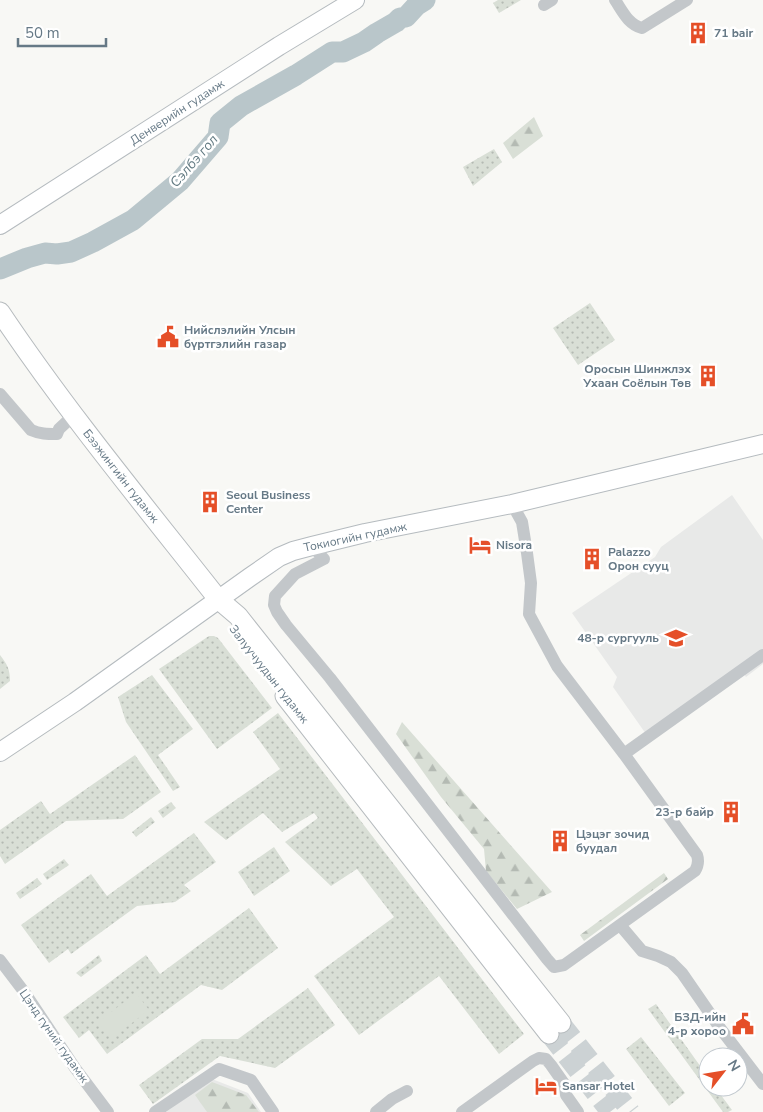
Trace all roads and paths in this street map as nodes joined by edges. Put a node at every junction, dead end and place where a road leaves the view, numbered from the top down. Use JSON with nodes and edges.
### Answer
{"nodes":[{"id":1,"x":355,"y":0,"type":"edge"},
{"id":2,"x":615,"y":0,"type":"edge"},
{"id":3,"x":687,"y":0,"type":"edge"},
{"id":4,"x":1,"y":224,"type":"edge"},
{"id":5,"x":0,"y":312,"type":"edge"},
{"id":6,"x":0,"y":325,"type":"edge"},
{"id":7,"x":26,"y":351,"type":"junction"},
{"id":8,"x":0,"y":394,"type":"edge"},
{"id":9,"x":74,"y":415,"type":"junction"},
{"id":10,"x":763,"y":444,"type":"edge"},
{"id":11,"x":512,"y":504,"type":"junction"},
{"id":12,"x":312,"y":546,"type":"junction"},
{"id":13,"x":218,"y":599,"type":"junction"},
{"id":14,"x":763,"y":655,"type":"edge"},
{"id":15,"x":0,"y":752,"type":"edge"},
{"id":16,"x":624,"y":754,"type":"junction"},
{"id":17,"x":620,"y":925,"type":"junction"},
{"id":18,"x":0,"y":960,"type":"edge"},
{"id":19,"x":555,"y":1028,"type":"tunnel mouth"},
{"id":20,"x":763,"y":1084,"type":"edge"},
{"id":21,"x":408,"y":1091,"type":"dead end"},
{"id":22,"x":108,"y":1112,"type":"edge"},
{"id":23,"x":155,"y":1112,"type":"edge"},
{"id":24,"x":273,"y":1112,"type":"edge"},
{"id":25,"x":376,"y":1112,"type":"edge"},
{"id":26,"x":462,"y":1112,"type":"edge"},
{"id":27,"x":578,"y":1112,"type":"edge"}],
"edges":[{"from":1,"to":4,"type":"main road","name":"Денверийн гудамж"},
{"from":2,"to":3,"type":"street"},
{"from":5,"to":7,"type":"main road","name":"Бээжингийн гудамж"},
{"from":6,"to":7,"type":"main road","name":"Бээжингийн гудамж"},
{"from":7,"to":9,"type":"main road","name":"Бээжингийн гудамж"},
{"from":8,"to":9,"type":"street"},
{"from":9,"to":13,"type":"main road","name":"Бээжингийн гудамж"},
{"from":10,"to":11,"type":"main road","name":"Токиогийн гудамж"},
{"from":11,"to":12,"type":"main road","name":"Токиогийн гудамж"},
{"from":11,"to":16,"type":"street"},
{"from":12,"to":13,"type":"main road","name":"Токиогийн гудамж"},
{"from":12,"to":17,"type":"street"},
{"from":13,"to":15,"type":"main road","name":"Токиогийн гудамж"},
{"from":13,"to":19,"type":"main road","name":"Залуучуудын гудамж"},
{"from":14,"to":16,"type":"street"},
{"from":16,"to":17,"type":"street"},
{"from":17,"to":20,"type":"street"},
{"from":18,"to":22,"type":"street","name":"Цэнд гүний гудамж"},
{"from":21,"to":25,"type":"street"},
{"from":23,"to":24,"type":"street"},
{"from":26,"to":27,"type":"street"}]}
